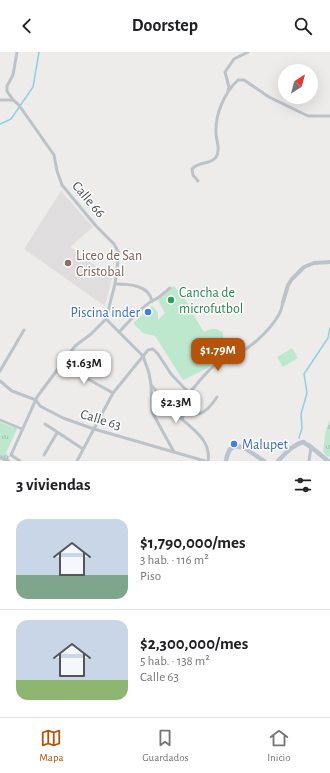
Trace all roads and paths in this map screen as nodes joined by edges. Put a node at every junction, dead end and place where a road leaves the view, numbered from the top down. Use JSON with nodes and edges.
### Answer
{"nodes":[{"id":1,"x":17,"y":52,"type":"edge"},
{"id":2,"x":248,"y":52,"type":"edge"},
{"id":3,"x":227,"y":94,"type":"junction"},
{"id":4,"x":0,"y":100,"type":"edge"},
{"id":5,"x":13,"y":100,"type":"junction"},
{"id":6,"x":330,"y":116,"type":"edge"},
{"id":7,"x":198,"y":180,"type":"dead end"},
{"id":8,"x":330,"y":262,"type":"edge"},
{"id":9,"x":115,"y":284,"type":"junction"},
{"id":10,"x":170,"y":288,"type":"dead end"},
{"id":11,"x":152,"y":301,"type":"junction"},
{"id":12,"x":283,"y":302,"type":"joint"},
{"id":13,"x":106,"y":319,"type":"junction"},
{"id":14,"x":24,"y":330,"type":"dead end"},
{"id":15,"x":119,"y":332,"type":"junction"},
{"id":16,"x":143,"y":356,"type":"junction"},
{"id":17,"x":61,"y":364,"type":"junction"},
{"id":18,"x":0,"y":371,"type":"edge"},
{"id":19,"x":0,"y":381,"type":"edge"},
{"id":20,"x":151,"y":385,"type":"junction"},
{"id":21,"x":113,"y":393,"type":"junction"},
{"id":22,"x":189,"y":393,"type":"junction"},
{"id":23,"x":217,"y":397,"type":"dead end"},
{"id":24,"x":36,"y":400,"type":"junction"},
{"id":25,"x":184,"y":413,"type":"junction"},
{"id":26,"x":182,"y":419,"type":"junction"},
{"id":27,"x":0,"y":420,"type":"edge"},
{"id":28,"x":45,"y":424,"type":"dead end"},
{"id":29,"x":94,"y":429,"type":"junction"},
{"id":30,"x":22,"y":430,"type":"junction"},
{"id":31,"x":57,"y":433,"type":"junction"},
{"id":32,"x":311,"y":447,"type":"junction"},
{"id":33,"x":83,"y":449,"type":"junction"},
{"id":34,"x":174,"y":452,"type":"junction"},
{"id":35,"x":44,"y":455,"type":"dead end"},
{"id":36,"x":0,"y":457,"type":"edge"},
{"id":37,"x":8,"y":461,"type":"edge"},
{"id":38,"x":20,"y":461,"type":"edge"},
{"id":39,"x":77,"y":461,"type":"edge"},
{"id":40,"x":206,"y":461,"type":"edge"},
{"id":41,"x":226,"y":461,"type":"edge"},
{"id":42,"x":264,"y":461,"type":"edge"},
{"id":43,"x":278,"y":461,"type":"edge"},
{"id":44,"x":309,"y":461,"type":"edge"},
{"id":45,"x":328,"y":461,"type":"edge"}],
"edges":[{"from":1,"to":5,"type":"street"},
{"from":2,"to":3,"type":"street"},
{"from":3,"to":6,"type":"street"},
{"from":3,"to":7,"type":"street"},
{"from":4,"to":5,"type":"street"},
{"from":5,"to":9,"type":"street","name":"Calle 66"},
{"from":8,"to":12,"type":"street"},
{"from":9,"to":11,"type":"street"},
{"from":9,"to":13,"type":"street","name":"Calle 66"},
{"from":10,"to":11,"type":"street"},
{"from":11,"to":15,"type":"street"},
{"from":12,"to":22,"type":"street"},
{"from":13,"to":15,"type":"street"},
{"from":13,"to":17,"type":"street"},
{"from":14,"to":18,"type":"street"},
{"from":15,"to":16,"type":"street"},
{"from":16,"to":20,"type":"street"},
{"from":16,"to":21,"type":"street"},
{"from":16,"to":22,"type":"street"},
{"from":17,"to":21,"type":"street"},
{"from":17,"to":24,"type":"street"},
{"from":19,"to":24,"type":"street","name":"Calle 63"},
{"from":20,"to":26,"type":"street"},
{"from":20,"to":34,"type":"street"},
{"from":21,"to":29,"type":"street"},
{"from":22,"to":25,"type":"street"},
{"from":23,"to":25,"type":"street"},
{"from":24,"to":29,"type":"street","name":"Calle 63"},
{"from":24,"to":30,"type":"street"},
{"from":25,"to":26,"type":"street"},
{"from":26,"to":40,"type":"street"},
{"from":27,"to":30,"type":"street"},
{"from":28,"to":31,"type":"street"},
{"from":29,"to":33,"type":"street"},
{"from":29,"to":34,"type":"street","name":"Calle 63"},
{"from":30,"to":38,"type":"street"},
{"from":31,"to":33,"type":"street"},
{"from":31,"to":35,"type":"street"},
{"from":32,"to":43,"type":"main road"},
{"from":32,"to":44,"type":"street"},
{"from":32,"to":45,"type":"main road"},
{"from":33,"to":39,"type":"street"},
{"from":34,"to":40,"type":"street","name":"Calle 63"},
{"from":36,"to":37,"type":"street"},
{"from":41,"to":42,"type":"main road"}]}
